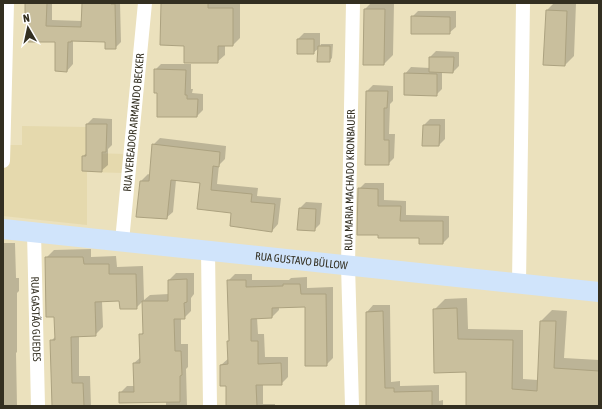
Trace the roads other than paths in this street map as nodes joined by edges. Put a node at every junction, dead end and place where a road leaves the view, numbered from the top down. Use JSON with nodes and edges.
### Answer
{"nodes":[{"id":1,"x":7,"y":3,"type":"edge"},
{"id":2,"x":145,"y":3,"type":"edge"},
{"id":3,"x":353,"y":3,"type":"edge"},
{"id":4,"x":523,"y":3,"type":"edge"},
{"id":5,"x":3,"y":161,"type":"edge"},
{"id":6,"x":3,"y":228,"type":"edge"},
{"id":7,"x":34,"y":232,"type":"junction"},
{"id":8,"x":122,"y":241,"type":"junction"},
{"id":9,"x":208,"y":250,"type":"junction"},
{"id":10,"x":348,"y":265,"type":"junction"},
{"id":11,"x":519,"y":283,"type":"junction"},
{"id":12,"x":599,"y":292,"type":"edge"},
{"id":13,"x":38,"y":406,"type":"edge"},
{"id":14,"x":210,"y":406,"type":"edge"},
{"id":15,"x":352,"y":406,"type":"edge"}],
"edges":[{"from":1,"to":5,"type":"street"},
{"from":2,"to":8,"type":"street","name":"RUA VEREADOR ARMANDO BECKER"},
{"from":3,"to":10,"type":"street","name":"RUA MARIA MACHADO KRONBAUER"},
{"from":4,"to":11,"type":"street"},
{"from":6,"to":7,"type":"main road","name":"RUA GUSTAVO BÜLLOW"},
{"from":7,"to":8,"type":"main road","name":"RUA GUSTAVO BÜLLOW"},
{"from":7,"to":13,"type":"street","name":"RUA GASTÃO GUEDES"},
{"from":8,"to":9,"type":"main road","name":"RUA GUSTAVO BÜLLOW"},
{"from":9,"to":10,"type":"main road","name":"RUA GUSTAVO BÜLLOW"},
{"from":9,"to":14,"type":"street"},
{"from":10,"to":11,"type":"main road","name":"RUA GUSTAVO BÜLLOW"},
{"from":10,"to":15,"type":"street","name":"RUA MARIA MACHADO KRONBAUER"},
{"from":11,"to":12,"type":"main road","name":"RUA GUSTAVO BÜLLOW"}]}
